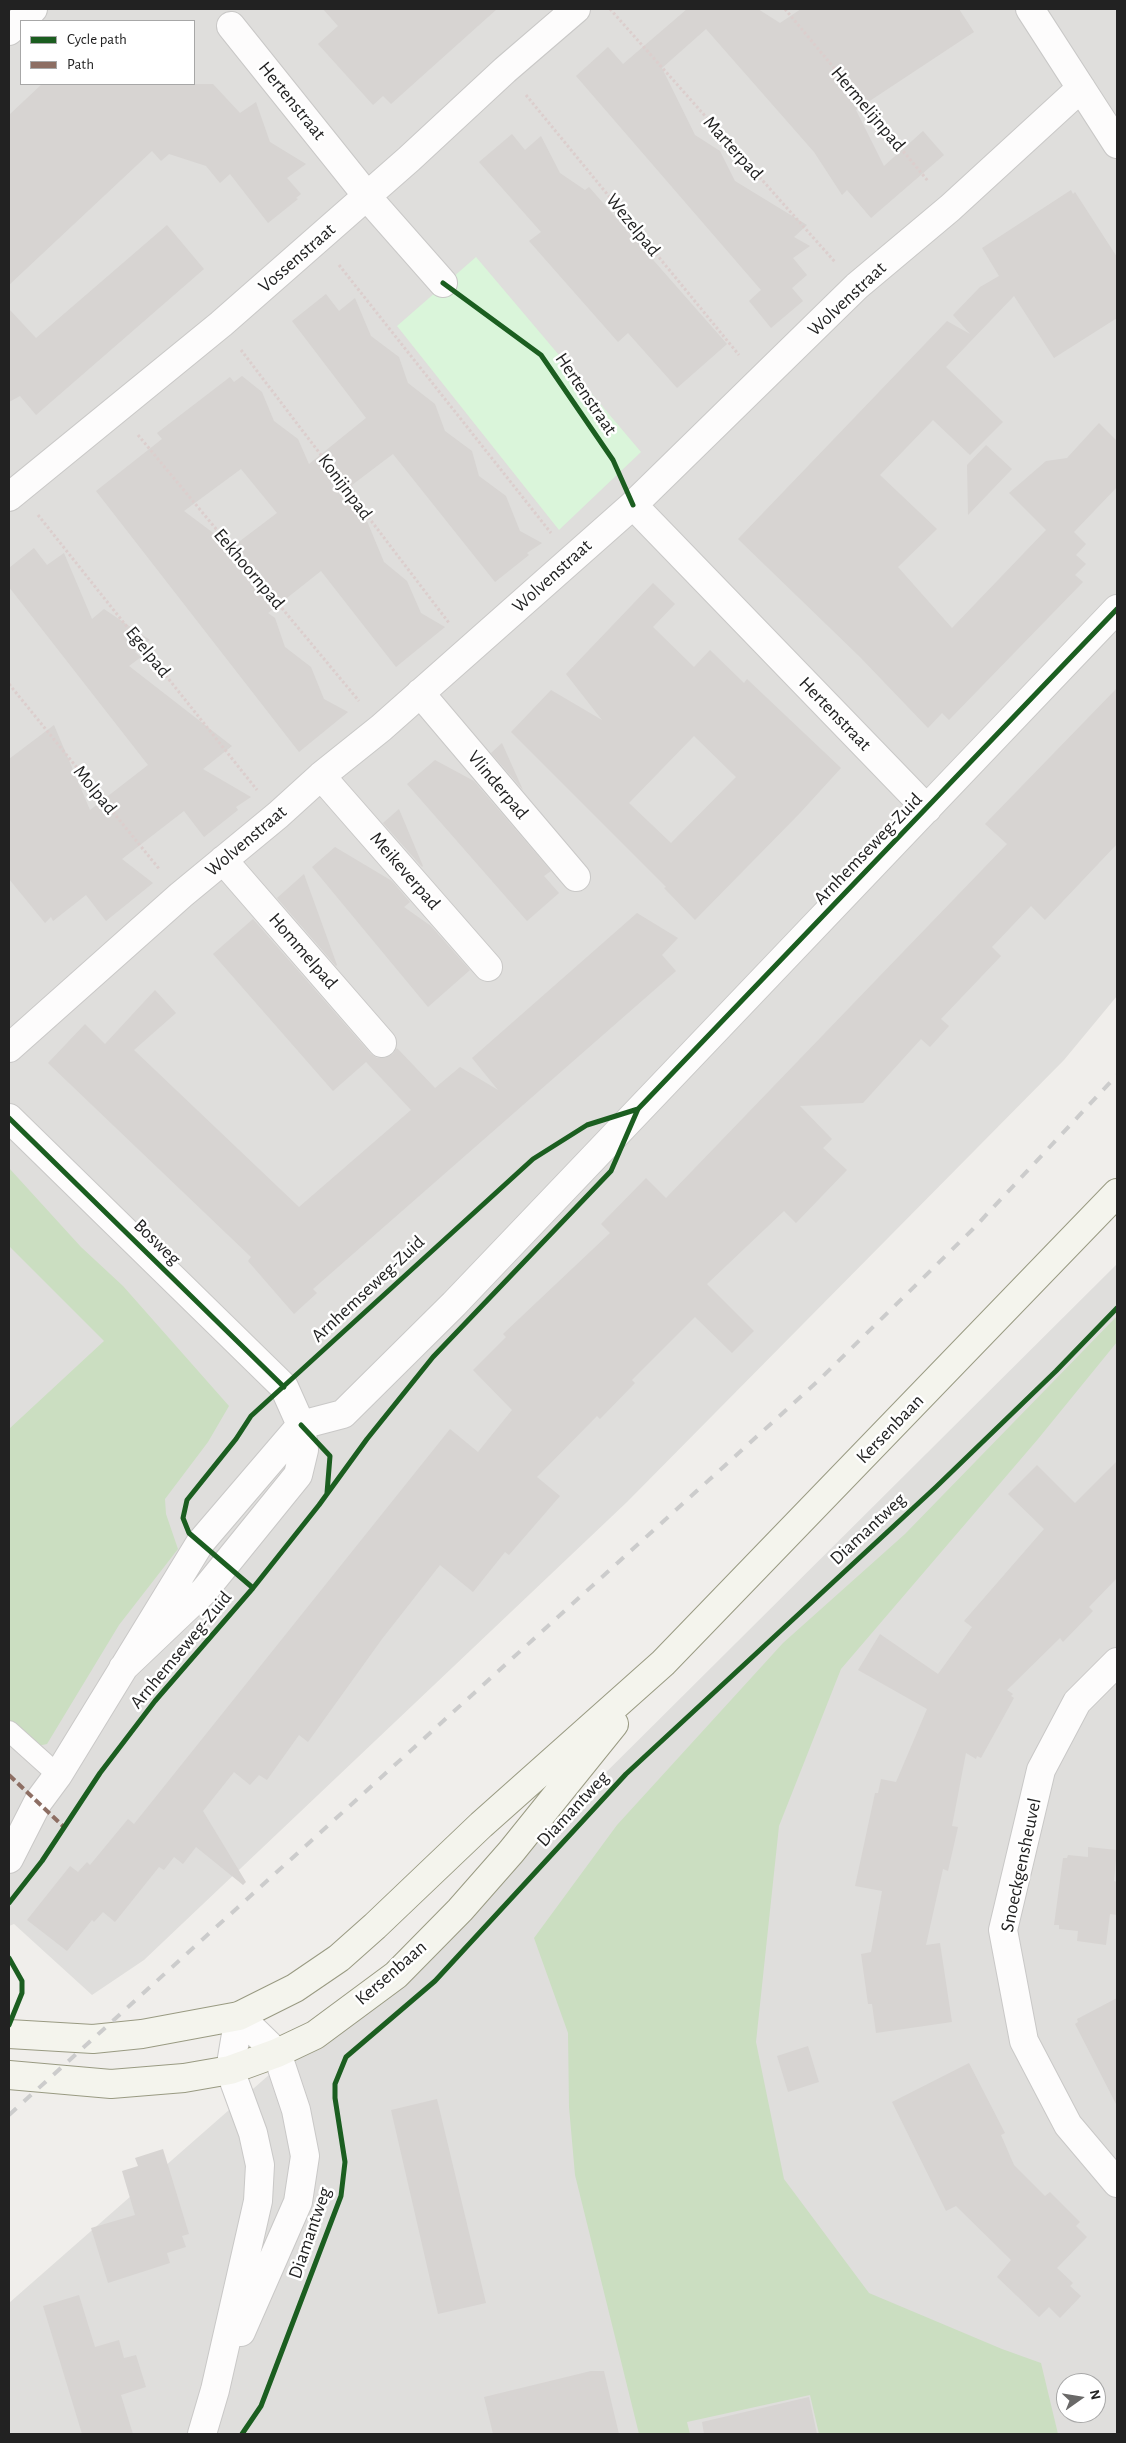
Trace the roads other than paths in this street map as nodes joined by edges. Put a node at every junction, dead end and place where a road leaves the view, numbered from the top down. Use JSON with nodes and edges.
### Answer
{"nodes":[{"id":1,"x":33,"y":9,"type":"edge"},
{"id":2,"x":576,"y":9,"type":"edge"},
{"id":3,"x":1030,"y":9,"type":"edge"},
{"id":4,"x":21,"y":20,"type":"edge"},
{"id":5,"x":20,"y":21,"type":"edge"},
{"id":6,"x":231,"y":26,"type":"dead end"},
{"id":7,"x":9,"y":31,"type":"edge"},
{"id":8,"x":1081,"y":88,"type":"junction"},
{"id":9,"x":1117,"y":144,"type":"edge"},
{"id":10,"x":368,"y":196,"type":"junction"},
{"id":11,"x":443,"y":283,"type":"dead end"},
{"id":12,"x":13,"y":493,"type":"edge"},
{"id":13,"x":633,"y":505,"type":"junction"},
{"id":14,"x":1117,"y":609,"type":"edge"},
{"id":15,"x":420,"y":693,"type":"junction"},
{"id":16,"x":321,"y":776,"type":"junction"},
{"id":17,"x":927,"y":809,"type":"junction"},
{"id":18,"x":223,"y":860,"type":"junction"},
{"id":19,"x":576,"y":878,"type":"dead end"},
{"id":20,"x":488,"y":967,"type":"dead end"},
{"id":21,"x":382,"y":1043,"type":"dead end"},
{"id":22,"x":9,"y":1048,"type":"edge"},
{"id":23,"x":9,"y":1118,"type":"edge"},
{"id":24,"x":1117,"y":1193,"type":"edge"},
{"id":25,"x":301,"y":1425,"type":"junction"},
{"id":26,"x":1117,"y":1662,"type":"edge"},
{"id":27,"x":662,"y":1663,"type":"junction"},
{"id":28,"x":9,"y":1731,"type":"edge"},
{"id":29,"x":58,"y":1775,"type":"junction"},
{"id":30,"x":38,"y":1802,"type":"junction"},
{"id":31,"x":9,"y":1831,"type":"edge"},
{"id":32,"x":9,"y":1859,"type":"edge"},
{"id":33,"x":239,"y":2016,"type":"junction"},
{"id":34,"x":9,"y":2034,"type":"edge"},
{"id":35,"x":277,"y":2053,"type":"junction"},
{"id":36,"x":230,"y":2070,"type":"junction"},
{"id":37,"x":9,"y":2075,"type":"edge"},
{"id":38,"x":1117,"y":2183,"type":"edge"},
{"id":39,"x":215,"y":2390,"type":"junction"},
{"id":40,"x":202,"y":2434,"type":"edge"}],
"edges":[{"from":1,"to":4,"type":"street"},
{"from":2,"to":10,"type":"street","name":"Vossenstraat"},
{"from":3,"to":8,"type":"street"},
{"from":5,"to":7,"type":"street"},
{"from":6,"to":10,"type":"street","name":"Hertenstraat"},
{"from":8,"to":9,"type":"street"},
{"from":8,"to":13,"type":"street","name":"Wolvenstraat"},
{"from":10,"to":11,"type":"street","name":"Hertenstraat"},
{"from":10,"to":12,"type":"street","name":"Vossenstraat"},
{"from":13,"to":15,"type":"street","name":"Wolvenstraat"},
{"from":13,"to":17,"type":"street","name":"Hertenstraat"},
{"from":14,"to":17,"type":"street","name":"Arnhemseweg-Zuid"},
{"from":15,"to":16,"type":"street","name":"Wolvenstraat"},
{"from":15,"to":19,"type":"street","name":"Vlinderpad"},
{"from":16,"to":18,"type":"street","name":"Wolvenstraat"},
{"from":16,"to":20,"type":"street","name":"Meikeverpad"},
{"from":17,"to":25,"type":"street","name":"Arnhemseweg-Zuid"},
{"from":18,"to":21,"type":"street","name":"Hommelpad"},
{"from":18,"to":22,"type":"street","name":"Wolvenstraat"},
{"from":23,"to":25,"type":"street","name":"Bosweg"},
{"from":24,"to":27,"type":"main road","name":"Kersenbaan"},
{"from":25,"to":29,"type":"street","name":"Arnhemseweg-Zuid"},
{"from":26,"to":38,"type":"street","name":"Snoeckgensheuvel"},
{"from":27,"to":33,"type":"main road","name":"Kersenbaan"},
{"from":27,"to":35,"type":"main road","name":"Kersenbaan"},
{"from":28,"to":29,"type":"lane"},
{"from":29,"to":30,"type":"street","name":"Arnhemseweg-Zuid"},
{"from":30,"to":31,"type":"street","name":"Arnhemseweg-Zuid"},
{"from":30,"to":32,"type":"street","name":"Arnhemseweg-Zuid"},
{"from":33,"to":34,"type":"main road","name":"Kersenbaan"},
{"from":33,"to":35,"type":"street","name":"Diamantweg"},
{"from":33,"to":36,"type":"street"},
{"from":35,"to":36,"type":"main road","name":"Kersenbaan"},
{"from":35,"to":39,"type":"street","name":"Diamantweg"},
{"from":36,"to":37,"type":"main road","name":"Kersenbaan"},
{"from":36,"to":39,"type":"street","name":"Diamantweg"},
{"from":39,"to":40,"type":"street","name":"Diamantweg"}]}
